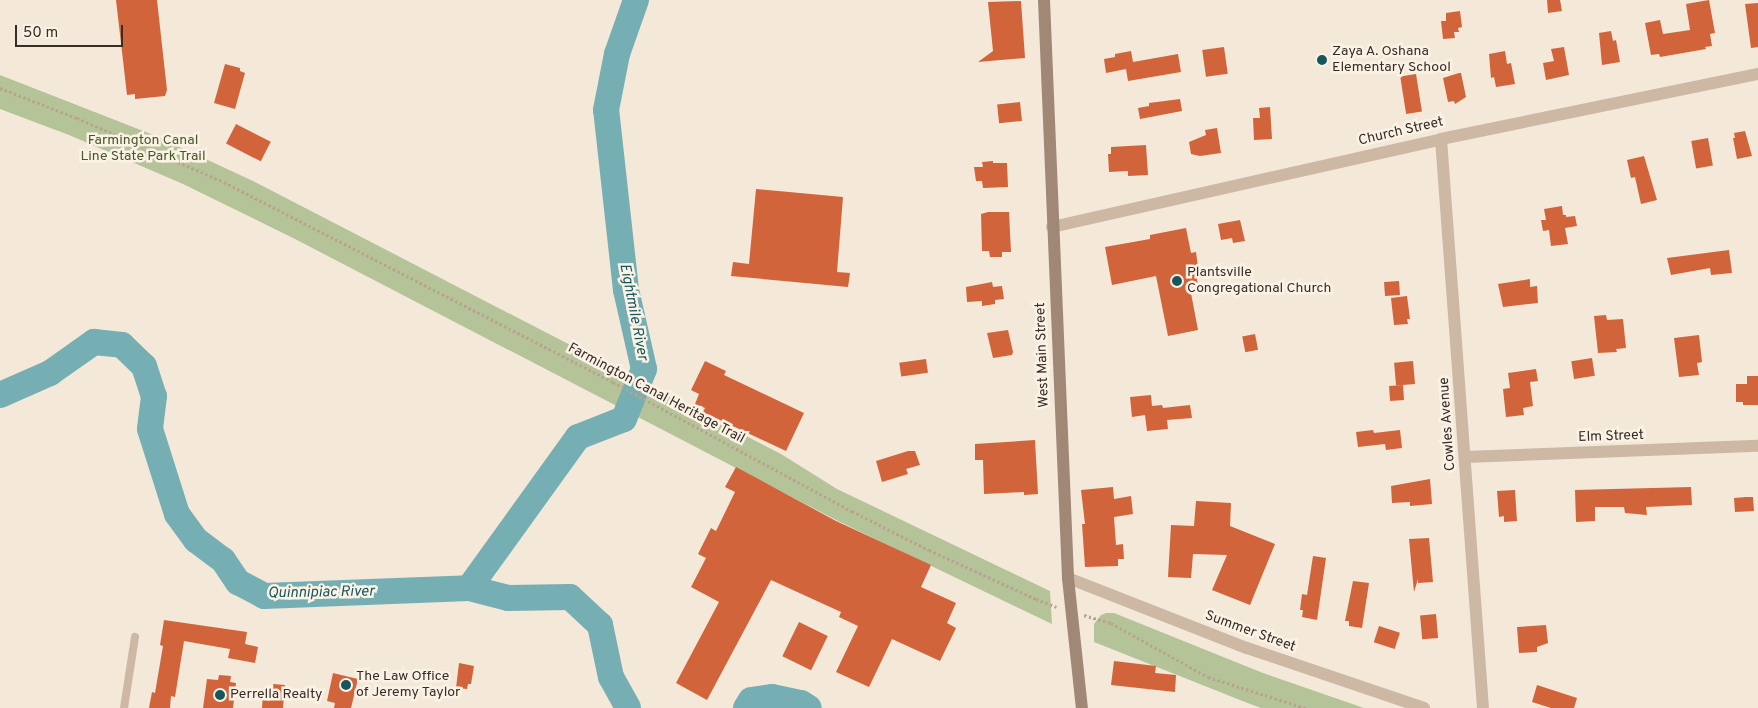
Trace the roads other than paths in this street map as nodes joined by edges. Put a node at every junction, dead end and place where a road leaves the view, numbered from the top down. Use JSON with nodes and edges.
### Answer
{"nodes":[{"id":1,"x":1044,"y":0,"type":"edge"},
{"id":2,"x":1758,"y":74,"type":"edge"},
{"id":3,"x":1441,"y":139,"type":"junction"},
{"id":4,"x":1052,"y":226,"type":"junction"},
{"id":5,"x":1758,"y":446,"type":"edge"},
{"id":6,"x":1465,"y":457,"type":"junction"},
{"id":7,"x":1068,"y":578,"type":"junction"},
{"id":8,"x":135,"y":638,"type":"dead end"},
{"id":9,"x":124,"y":708,"type":"edge"},
{"id":10,"x":1082,"y":708,"type":"edge"},
{"id":11,"x":1424,"y":708,"type":"edge"},
{"id":12,"x":1483,"y":708,"type":"edge"}],
"edges":[{"from":1,"to":4,"type":"main road","name":"West Main Street"},
{"from":2,"to":3,"type":"street","name":"Church Street"},
{"from":3,"to":4,"type":"street","name":"Church Street"},
{"from":3,"to":6,"type":"street","name":"Cowles Avenue"},
{"from":4,"to":7,"type":"main road","name":"West Main Street"},
{"from":5,"to":6,"type":"street","name":"Elm Street"},
{"from":6,"to":12,"type":"street","name":"Cowles Avenue"},
{"from":7,"to":10,"type":"main road","name":"West Main Street"},
{"from":7,"to":11,"type":"street","name":"Summer Street"},
{"from":8,"to":9,"type":"lane"}]}
